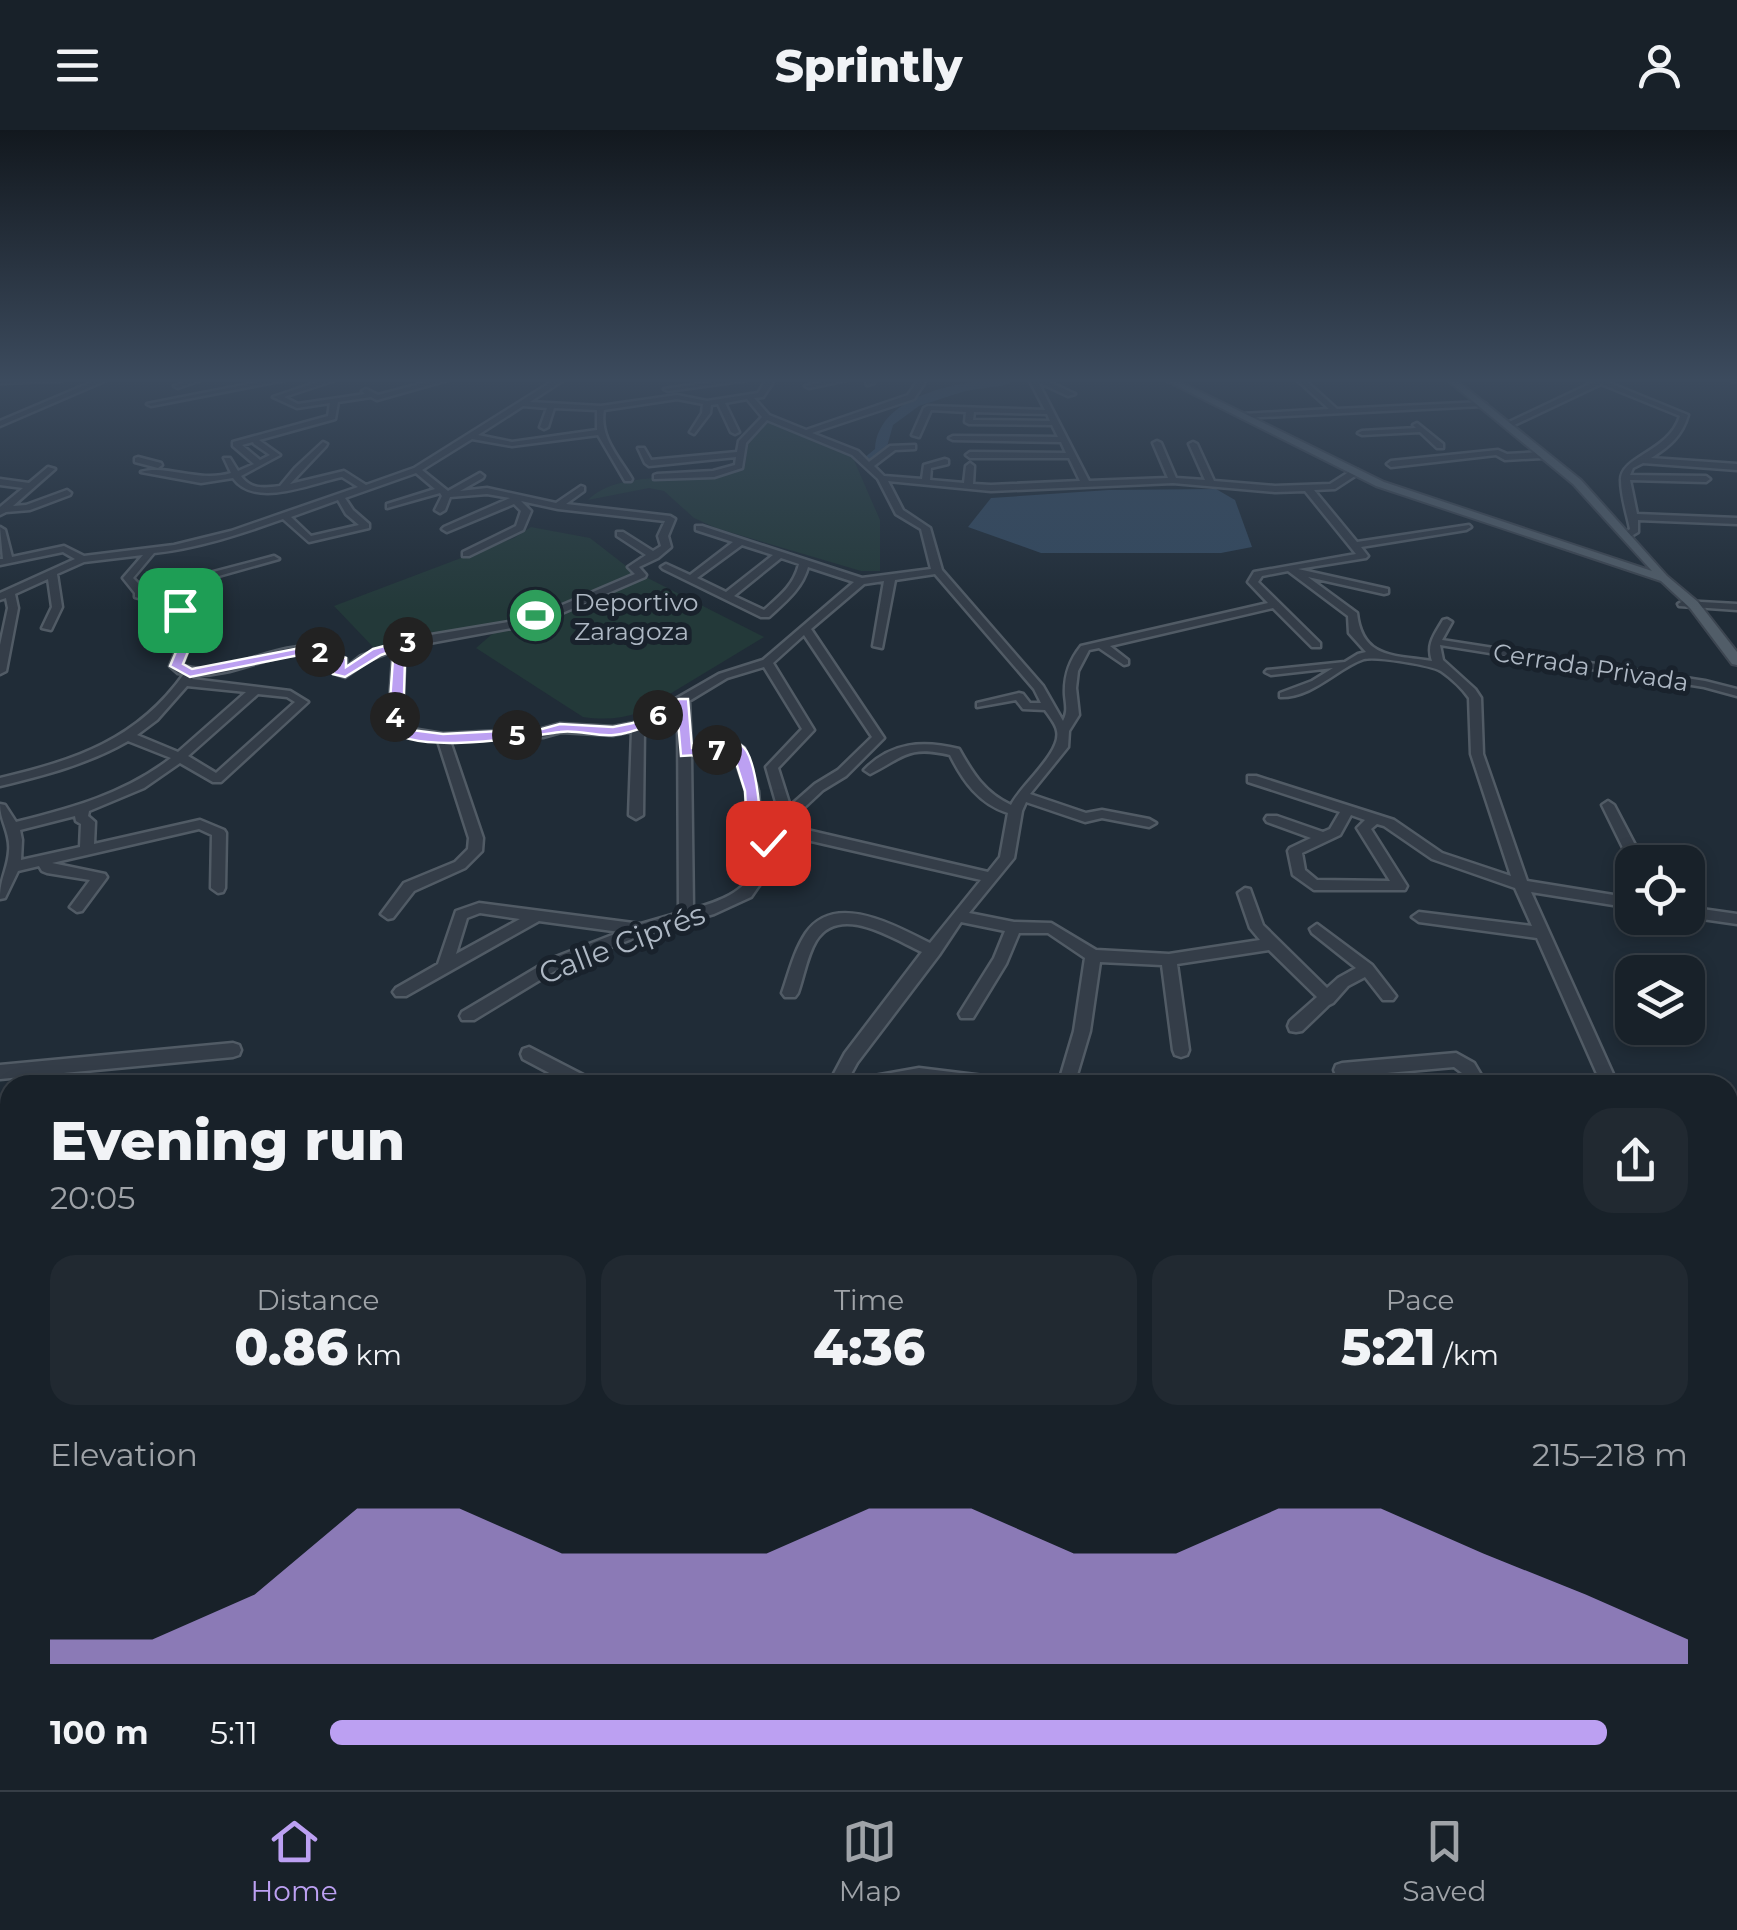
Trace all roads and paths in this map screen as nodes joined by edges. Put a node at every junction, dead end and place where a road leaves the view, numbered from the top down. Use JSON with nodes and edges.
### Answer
{"nodes":[{"id":1,"x":250,"y":456,"type":"edge"},
{"id":2,"x":273,"y":456,"type":"edge"},
{"id":3,"x":313,"y":456,"type":"edge"},
{"id":4,"x":439,"y":456,"type":"edge"},
{"id":5,"x":616,"y":456,"type":"edge"},
{"id":6,"x":645,"y":456,"type":"edge"},
{"id":7,"x":856,"y":456,"type":"edge"},
{"id":8,"x":882,"y":456,"type":"edge"},
{"id":9,"x":1061,"y":456,"type":"edge"},
{"id":10,"x":1070,"y":456,"type":"edge"},
{"id":11,"x":1163,"y":456,"type":"edge"},
{"id":12,"x":1199,"y":456,"type":"edge"},
{"id":13,"x":1324,"y":456,"type":"edge"},
{"id":14,"x":1459,"y":456,"type":"edge"},
{"id":15,"x":1545,"y":456,"type":"edge"},
{"id":16,"x":1648,"y":456,"type":"edge"},
{"id":17,"x":742,"y":458,"type":"joint"},
{"id":18,"x":138,"y":460,"type":"dead end"},
{"id":19,"x":171,"y":460,"type":"dead end"},
{"id":20,"x":227,"y":460,"type":"dead end"},
{"id":21,"x":1641,"y":460,"type":"junction"},
{"id":22,"x":945,"y":462,"type":"dead end"},
{"id":23,"x":158,"y":464,"type":"junction"},
{"id":24,"x":258,"y":464,"type":"junction"},
{"id":25,"x":1392,"y":464,"type":"dead end"},
{"id":26,"x":869,"y":466,"type":"junction"},
{"id":27,"x":1737,"y":467,"type":"edge"},
{"id":28,"x":51,"y":469,"type":"dead end"},
{"id":29,"x":418,"y":470,"type":"junction"},
{"id":30,"x":1355,"y":472,"type":"junction"},
{"id":31,"x":238,"y":474,"type":"junction"},
{"id":32,"x":480,"y":476,"type":"dead end"},
{"id":33,"x":657,"y":477,"type":"dead end"},
{"id":34,"x":882,"y":478,"type":"junction"},
{"id":35,"x":1625,"y":478,"type":"junction"},
{"id":36,"x":628,"y":479,"type":"dead end"},
{"id":37,"x":1706,"y":479,"type":"dead end"},
{"id":38,"x":1173,"y":480,"type":"junction"},
{"id":39,"x":0,"y":482,"type":"edge"},
{"id":40,"x":926,"y":482,"type":"junction"},
{"id":41,"x":1085,"y":482,"type":"junction"},
{"id":42,"x":1210,"y":482,"type":"junction"},
{"id":43,"x":28,"y":486,"type":"junction"},
{"id":44,"x":968,"y":486,"type":"junction"},
{"id":45,"x":284,"y":487,"type":"junction"},
{"id":46,"x":1308,"y":488,"type":"junction"},
{"id":47,"x":366,"y":489,"type":"junction"},
{"id":48,"x":580,"y":489,"type":"dead end"},
{"id":49,"x":444,"y":492,"type":"junction"},
{"id":50,"x":67,"y":494,"type":"dead end"},
{"id":51,"x":341,"y":498,"type":"junction"},
{"id":52,"x":513,"y":499,"type":"junction"},
{"id":53,"x":390,"y":506,"type":"dead end"},
{"id":54,"x":558,"y":506,"type":"junction"},
{"id":55,"x":1,"y":510,"type":"edge"},
{"id":56,"x":440,"y":510,"type":"dead end"},
{"id":57,"x":286,"y":517,"type":"junction"},
{"id":58,"x":1632,"y":517,"type":"junction"},
{"id":59,"x":1737,"y":521,"type":"edge"},
{"id":60,"x":1466,"y":527,"type":"dead end"},
{"id":61,"x":699,"y":528,"type":"dead end"},
{"id":62,"x":447,"y":529,"type":"dead end"},
{"id":63,"x":0,"y":530,"type":"edge"},
{"id":64,"x":620,"y":534,"type":"dead end"},
{"id":65,"x":1628,"y":535,"type":"junction"},
{"id":66,"x":740,"y":542,"type":"junction"},
{"id":67,"x":1355,"y":545,"type":"junction"},
{"id":68,"x":151,"y":551,"type":"junction"},
{"id":69,"x":1642,"y":552,"type":"junction"},
{"id":70,"x":466,"y":554,"type":"dead end"},
{"id":71,"x":656,"y":556,"type":"junction"},
{"id":72,"x":778,"y":556,"type":"junction"},
{"id":73,"x":82,"y":559,"type":"junction"},
{"id":74,"x":274,"y":559,"type":"dead end"},
{"id":75,"x":4,"y":561,"type":"edge"},
{"id":76,"x":1623,"y":562,"type":"junction"},
{"id":77,"x":1654,"y":563,"type":"junction"},
{"id":78,"x":803,"y":565,"type":"junction"},
{"id":79,"x":666,"y":567,"type":"dead end"},
{"id":80,"x":1638,"y":567,"type":"junction"},
{"id":81,"x":240,"y":568,"type":"junction"},
{"id":82,"x":1290,"y":568,"type":"junction"},
{"id":83,"x":937,"y":571,"type":"junction"},
{"id":84,"x":52,"y":574,"type":"junction"},
{"id":85,"x":890,"y":576,"type":"junction"},
{"id":86,"x":690,"y":579,"type":"junction"},
{"id":87,"x":1665,"y":579,"type":"junction"},
{"id":88,"x":861,"y":581,"type":"junction"},
{"id":89,"x":242,"y":588,"type":"dead end"},
{"id":90,"x":1384,"y":591,"type":"dead end"},
{"id":91,"x":139,"y":594,"type":"junction"},
{"id":92,"x":5,"y":595,"type":"edge"},
{"id":93,"x":727,"y":596,"type":"junction"},
{"id":94,"x":1273,"y":604,"type":"junction"},
{"id":95,"x":1689,"y":604,"type":"junction"},
{"id":96,"x":1737,"y":607,"type":"edge"},
{"id":97,"x":1447,"y":622,"type":"dead end"},
{"id":98,"x":46,"y":628,"type":"dead end"},
{"id":99,"x":807,"y":631,"type":"junction"},
{"id":100,"x":411,"y":641,"type":"junction"},
{"id":101,"x":1445,"y":643,"type":"dead end"},
{"id":102,"x":1102,"y":645,"type":"junction"},
{"id":103,"x":1316,"y":645,"type":"dead end"},
{"id":104,"x":878,"y":646,"type":"dead end"},
{"id":105,"x":1376,"y":655,"type":"junction"},
{"id":106,"x":1737,"y":661,"type":"edge"},
{"id":107,"x":768,"y":662,"type":"junction"},
{"id":108,"x":1124,"y":662,"type":"dead end"},
{"id":109,"x":1345,"y":664,"type":"junction"},
{"id":110,"x":1441,"y":666,"type":"junction"},
{"id":111,"x":0,"y":670,"type":"edge"},
{"id":112,"x":1271,"y":672,"type":"dead end"},
{"id":113,"x":1737,"y":674,"type":"edge"},
{"id":114,"x":188,"y":678,"type":"junction"},
{"id":115,"x":254,"y":691,"type":"junction"},
{"id":116,"x":1737,"y":693,"type":"edge"},
{"id":117,"x":1284,"y":695,"type":"dead end"},
{"id":118,"x":684,"y":702,"type":"junction"},
{"id":119,"x":981,"y":705,"type":"dead end"},
{"id":120,"x":1048,"y":706,"type":"junction"},
{"id":121,"x":638,"y":726,"type":"junction"},
{"id":122,"x":1063,"y":731,"type":"junction"},
{"id":123,"x":130,"y":736,"type":"junction"},
{"id":124,"x":443,"y":738,"type":"junction"},
{"id":125,"x":686,"y":753,"type":"junction"},
{"id":126,"x":178,"y":756,"type":"junction"},
{"id":127,"x":870,"y":770,"type":"dead end"},
{"id":128,"x":1252,"y":779,"type":"dead end"},
{"id":129,"x":0,"y":782,"type":"edge"},
{"id":130,"x":1022,"y":796,"type":"junction"},
{"id":131,"x":1608,"y":805,"type":"dead end"},
{"id":132,"x":0,"y":808,"type":"edge"},
{"id":133,"x":82,"y":809,"type":"junction"},
{"id":134,"x":1348,"y":809,"type":"junction"},
{"id":135,"x":1015,"y":811,"type":"junction"},
{"id":136,"x":636,"y":815,"type":"dead end"},
{"id":137,"x":786,"y":816,"type":"junction"},
{"id":138,"x":1375,"y":818,"type":"junction"},
{"id":139,"x":1272,"y":819,"type":"dead end"},
{"id":140,"x":1149,"y":823,"type":"dead end"},
{"id":141,"x":14,"y":826,"type":"junction"},
{"id":142,"x":807,"y":834,"type":"dead end"},
{"id":143,"x":1324,"y":838,"type":"junction"},
{"id":144,"x":1628,"y":845,"type":"edge"},
{"id":145,"x":87,"y":851,"type":"junction"},
{"id":146,"x":44,"y":860,"type":"junction"},
{"id":147,"x":14,"y":867,"type":"junction"},
{"id":148,"x":758,"y":877,"type":"junction"},
{"id":149,"x":989,"y":877,"type":"junction"},
{"id":150,"x":1521,"y":885,"type":"junction"},
{"id":151,"x":218,"y":888,"type":"dead end"},
{"id":152,"x":1245,"y":893,"type":"dead end"},
{"id":153,"x":0,"y":894,"type":"edge"},
{"id":154,"x":1615,"y":900,"type":"edge"},
{"id":155,"x":77,"y":907,"type":"dead end"},
{"id":156,"x":388,"y":914,"type":"dead end"},
{"id":157,"x":1705,"y":914,"type":"edge"},
{"id":158,"x":536,"y":916,"type":"junction"},
{"id":159,"x":686,"y":916,"type":"junction"},
{"id":160,"x":958,"y":916,"type":"junction"},
{"id":161,"x":1419,"y":917,"type":"dead end"},
{"id":162,"x":1737,"y":919,"type":"edge"},
{"id":163,"x":1014,"y":927,"type":"junction"},
{"id":164,"x":1316,"y":929,"type":"dead end"},
{"id":165,"x":643,"y":930,"type":"junction"},
{"id":166,"x":1542,"y":934,"type":"junction"},
{"id":167,"x":1270,"y":944,"type":"junction"},
{"id":168,"x":934,"y":951,"type":"junction"},
{"id":169,"x":1093,"y":956,"type":"junction"},
{"id":170,"x":1168,"y":960,"type":"junction"},
{"id":171,"x":445,"y":966,"type":"junction"},
{"id":172,"x":1367,"y":969,"type":"junction"},
{"id":173,"x":401,"y":992,"type":"dead end"},
{"id":174,"x":790,"y":993,"type":"dead end"},
{"id":175,"x":1388,"y":996,"type":"dead end"},
{"id":176,"x":1328,"y":999,"type":"junction"},
{"id":177,"x":967,"y":1014,"type":"dead end"},
{"id":178,"x":468,"y":1016,"type":"dead end"},
{"id":179,"x":1296,"y":1026,"type":"dead end"},
{"id":180,"x":233,"y":1050,"type":"dead end"},
{"id":181,"x":1181,"y":1050,"type":"dead end"},
{"id":182,"x":529,"y":1054,"type":"dead end"},
{"id":183,"x":1342,"y":1070,"type":"dead end"},
{"id":184,"x":0,"y":1072,"type":"edge"},
{"id":185,"x":568,"y":1075,"type":"edge"},
{"id":186,"x":842,"y":1075,"type":"edge"},
{"id":187,"x":1069,"y":1075,"type":"edge"},
{"id":188,"x":1472,"y":1075,"type":"edge"},
{"id":189,"x":1605,"y":1075,"type":"edge"}],
"edges":[{"from":1,"to":24,"type":"street"},
{"from":2,"to":24,"type":"street"},
{"from":3,"to":45,"type":"street"},
{"from":4,"to":29,"type":"street"},
{"from":5,"to":36,"type":"street"},
{"from":6,"to":17,"type":"street"},
{"from":7,"to":26,"type":"street"},
{"from":8,"to":26,"type":"street"},
{"from":9,"to":44,"type":"street"},
{"from":10,"to":41,"type":"street"},
{"from":11,"to":38,"type":"street"},
{"from":12,"to":42,"type":"street"},
{"from":13,"to":30,"type":"main road"},
{"from":14,"to":25,"type":"street"},
{"from":15,"to":65,"type":"main road"},
{"from":16,"to":21,"type":"street"},
{"from":17,"to":33,"type":"street"},
{"from":18,"to":23,"type":"street"},
{"from":19,"to":23,"type":"street"},
{"from":20,"to":31,"type":"street"},
{"from":21,"to":27,"type":"street"},
{"from":21,"to":35,"type":"street"},
{"from":22,"to":40,"type":"street"},
{"from":23,"to":31,"type":"street"},
{"from":24,"to":31,"type":"street"},
{"from":26,"to":34,"type":"street"},
{"from":28,"to":43,"type":"street"},
{"from":29,"to":47,"type":"street"},
{"from":29,"to":49,"type":"street"},
{"from":30,"to":46,"type":"street"},
{"from":30,"to":76,"type":"main road"},
{"from":31,"to":45,"type":"street"},
{"from":32,"to":49,"type":"street"},
{"from":34,"to":40,"type":"street"},
{"from":34,"to":83,"type":"street"},
{"from":35,"to":37,"type":"street"},
{"from":35,"to":58,"type":"street"},
{"from":38,"to":41,"type":"street"},
{"from":38,"to":42,"type":"street"},
{"from":39,"to":43,"type":"street"},
{"from":40,"to":44,"type":"street"},
{"from":41,"to":44,"type":"street"},
{"from":42,"to":46,"type":"street"},
{"from":43,"to":55,"type":"street"},
{"from":45,"to":47,"type":"street"},
{"from":46,"to":67,"type":"street"},
{"from":47,"to":51,"type":"street"},
{"from":48,"to":54,"type":"street"},
{"from":49,"to":52,"type":"street"},
{"from":49,"to":53,"type":"street"},
{"from":49,"to":56,"type":"street"},
{"from":50,"to":55,"type":"street"},
{"from":51,"to":57,"type":"street"},
{"from":51,"to":57,"type":"street"},
{"from":52,"to":54,"type":"street"},
{"from":52,"to":62,"type":"street"},
{"from":52,"to":70,"type":"street"},
{"from":54,"to":71,"type":"street"},
{"from":57,"to":68,"type":"street"},
{"from":58,"to":59,"type":"street"},
{"from":58,"to":65,"type":"street"},
{"from":60,"to":67,"type":"street"},
{"from":61,"to":66,"type":"street"},
{"from":63,"to":75,"type":"street"},
{"from":64,"to":71,"type":"street"},
{"from":65,"to":69,"type":"main road"},
{"from":66,"to":72,"type":"street"},
{"from":66,"to":86,"type":"street"},
{"from":67,"to":82,"type":"street"},
{"from":68,"to":73,"type":"street"},
{"from":68,"to":91,"type":"street"},
{"from":69,"to":76,"type":"main road"},
{"from":69,"to":77,"type":"main road"},
{"from":71,"to":100,"type":"street"},
{"from":72,"to":78,"type":"street"},
{"from":72,"to":93,"type":"street"},
{"from":73,"to":75,"type":"street"},
{"from":73,"to":84,"type":"street"},
{"from":74,"to":81,"type":"street"},
{"from":76,"to":80,"type":"main road"},
{"from":77,"to":80,"type":"main road"},
{"from":77,"to":87,"type":"main road"},
{"from":78,"to":88,"type":"street"},
{"from":78,"to":93,"type":"street"},
{"from":79,"to":86,"type":"street"},
{"from":80,"to":87,"type":"main road"},
{"from":81,"to":89,"type":"street"},
{"from":81,"to":91,"type":"street"},
{"from":82,"to":90,"type":"street"},
{"from":82,"to":94,"type":"street"},
{"from":82,"to":105,"type":"street"},
{"from":83,"to":85,"type":"street"},
{"from":83,"to":120,"type":"street"},
{"from":84,"to":92,"type":"street"},
{"from":84,"to":98,"type":"street"},
{"from":85,"to":88,"type":"street"},
{"from":85,"to":104,"type":"street"},
{"from":86,"to":93,"type":"street"},
{"from":87,"to":95,"type":"main road"},
{"from":88,"to":99,"type":"street"},
{"from":91,"to":114,"type":"street"},
{"from":92,"to":111,"type":"street"},
{"from":94,"to":102,"type":"street"},
{"from":94,"to":103,"type":"street"},
{"from":95,"to":96,"type":"street"},
{"from":95,"to":106,"type":"main road"},
{"from":95,"to":113,"type":"main road"},
{"from":97,"to":110,"type":"street"},
{"from":99,"to":107,"type":"street"},
{"from":99,"to":137,"type":"street"},
{"from":100,"to":114,"type":"street"},
{"from":100,"to":124,"type":"street"},
{"from":101,"to":116,"type":"street","name":"Cerrada Privada"},
{"from":102,"to":108,"type":"street"},
{"from":102,"to":122,"type":"street"},
{"from":105,"to":109,"type":"street"},
{"from":105,"to":110,"type":"street"},
{"from":107,"to":118,"type":"street"},
{"from":107,"to":137,"type":"street"},
{"from":109,"to":112,"type":"street"},
{"from":109,"to":117,"type":"street"},
{"from":110,"to":150,"type":"street"},
{"from":114,"to":115,"type":"street"},
{"from":114,"to":123,"type":"street"},
{"from":115,"to":126,"type":"street"},
{"from":115,"to":126,"type":"street"},
{"from":118,"to":121,"type":"street"},
{"from":118,"to":125,"type":"street"},
{"from":119,"to":120,"type":"street"},
{"from":120,"to":122,"type":"street"},
{"from":121,"to":124,"type":"street"},
{"from":121,"to":136,"type":"street"},
{"from":122,"to":130,"type":"street"},
{"from":123,"to":126,"type":"street"},
{"from":123,"to":129,"type":"street"},
{"from":124,"to":156,"type":"street"},
{"from":125,"to":148,"type":"street"},
{"from":125,"to":159,"type":"street"},
{"from":126,"to":133,"type":"street"},
{"from":127,"to":135,"type":"street"},
{"from":128,"to":134,"type":"street"},
{"from":130,"to":135,"type":"street"},
{"from":130,"to":140,"type":"street"},
{"from":131,"to":144,"type":"street"},
{"from":132,"to":141,"type":"street"},
{"from":133,"to":141,"type":"street"},
{"from":133,"to":145,"type":"street"},
{"from":134,"to":138,"type":"street"},
{"from":134,"to":143,"type":"street"},
{"from":135,"to":149,"type":"street"},
{"from":137,"to":148,"type":"street"},
{"from":138,"to":143,"type":"street"},
{"from":138,"to":150,"type":"street"},
{"from":139,"to":143,"type":"street"},
{"from":141,"to":147,"type":"street"},
{"from":142,"to":149,"type":"street"},
{"from":145,"to":146,"type":"street"},
{"from":145,"to":151,"type":"street"},
{"from":146,"to":147,"type":"street"},
{"from":146,"to":155,"type":"street"},
{"from":147,"to":153,"type":"street"},
{"from":148,"to":159,"type":"street","name":"Calle Ciprés"},
{"from":149,"to":160,"type":"street"},
{"from":150,"to":154,"type":"street"},
{"from":150,"to":166,"type":"street"},
{"from":152,"to":167,"type":"street"},
{"from":157,"to":162,"type":"street"},
{"from":158,"to":165,"type":"street"},
{"from":158,"to":171,"type":"street"},
{"from":158,"to":171,"type":"street"},
{"from":159,"to":165,"type":"street","name":"Calle Ciprés"},
{"from":160,"to":163,"type":"street"},
{"from":160,"to":168,"type":"street"},
{"from":161,"to":166,"type":"street"},
{"from":163,"to":169,"type":"street"},
{"from":163,"to":177,"type":"street"},
{"from":164,"to":172,"type":"street"},
{"from":165,"to":178,"type":"street","name":"Calle Ciprés"},
{"from":166,"to":189,"type":"street"},
{"from":167,"to":170,"type":"street"},
{"from":167,"to":176,"type":"street"},
{"from":168,"to":174,"type":"street"},
{"from":168,"to":186,"type":"street"},
{"from":169,"to":170,"type":"street"},
{"from":169,"to":187,"type":"street"},
{"from":170,"to":181,"type":"street"},
{"from":171,"to":173,"type":"street"},
{"from":172,"to":175,"type":"street"},
{"from":172,"to":176,"type":"street"},
{"from":176,"to":179,"type":"street"},
{"from":180,"to":184,"type":"street"},
{"from":182,"to":185,"type":"street"},
{"from":183,"to":188,"type":"street"}]}
